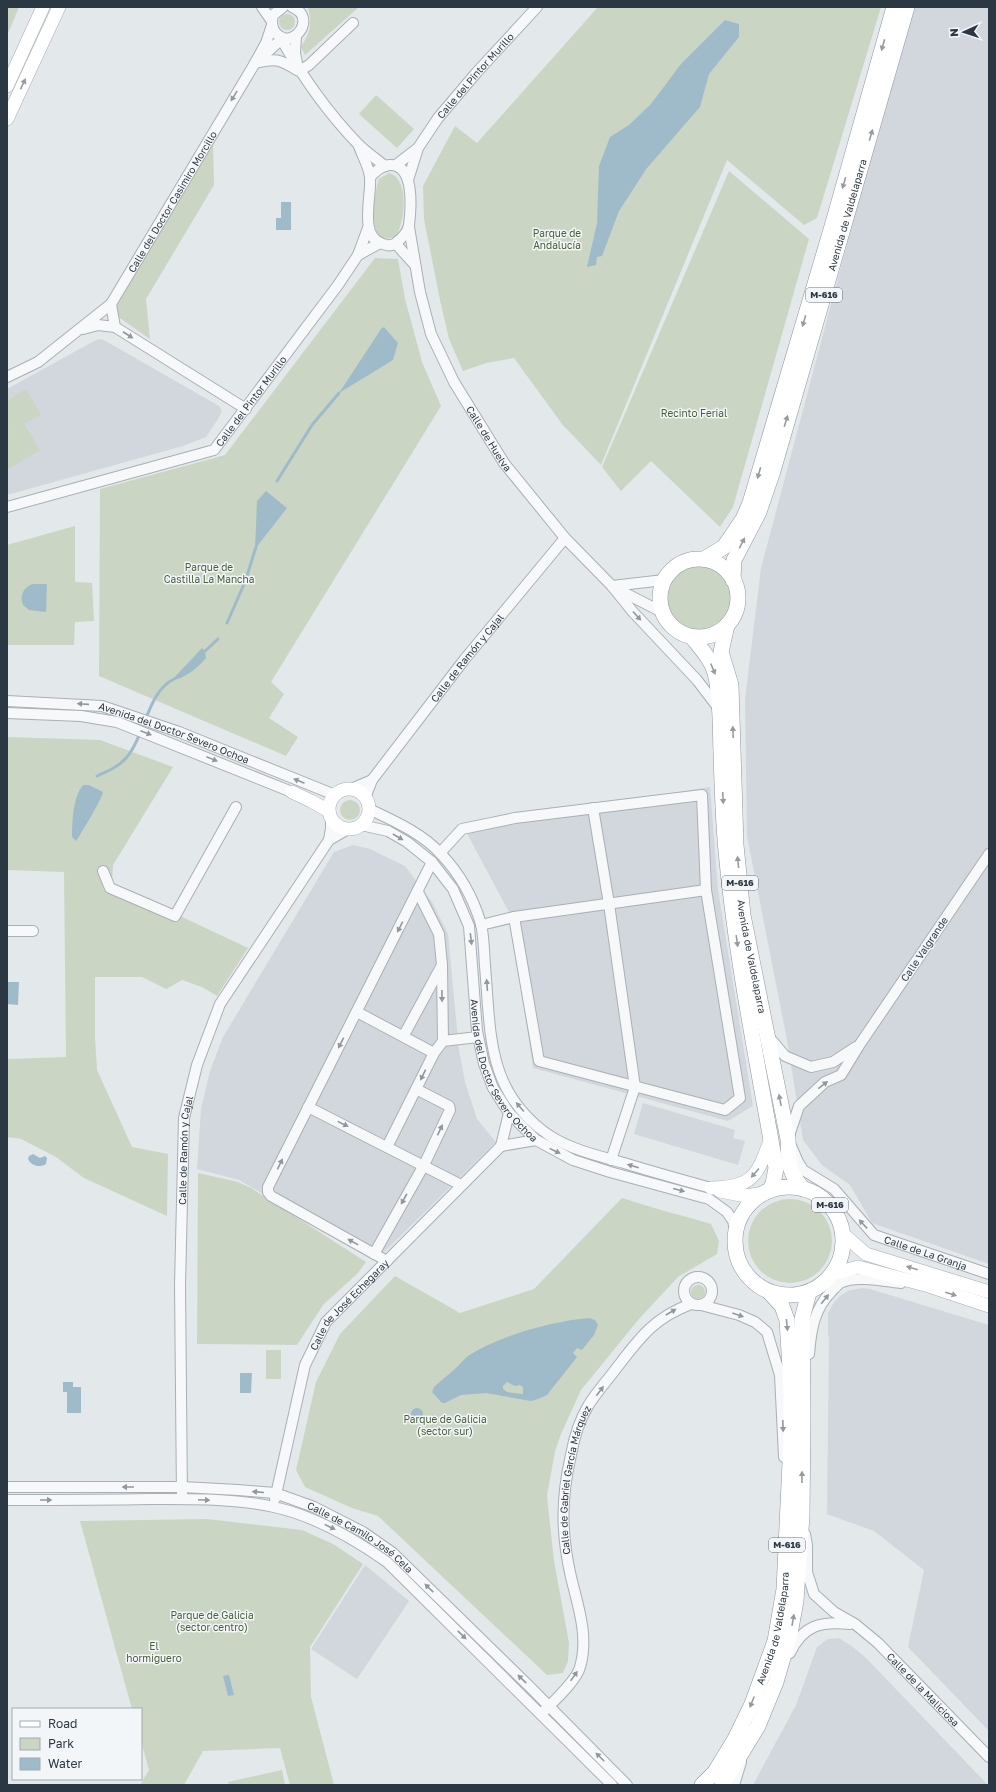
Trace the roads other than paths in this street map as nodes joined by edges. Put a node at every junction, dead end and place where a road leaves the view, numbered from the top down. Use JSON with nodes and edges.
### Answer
{"nodes":[{"id":1,"x":43,"y":7,"type":"edge"},
{"id":2,"x":59,"y":7,"type":"edge"},
{"id":3,"x":262,"y":7,"type":"edge"},
{"id":4,"x":280,"y":7,"type":"edge"},
{"id":5,"x":292,"y":7,"type":"edge"},
{"id":6,"x":537,"y":7,"type":"edge"},
{"id":7,"x":894,"y":7,"type":"edge"},
{"id":8,"x":907,"y":7,"type":"edge"},
{"id":9,"x":301,"y":10,"type":"edge"},
{"id":10,"x":271,"y":23,"type":"junction"},
{"id":11,"x":353,"y":24,"type":"dead end"},
{"id":12,"x":296,"y":36,"type":"junction"},
{"id":13,"x":278,"y":41,"type":"junction"},
{"id":14,"x":255,"y":63,"type":"junction"},
{"id":15,"x":299,"y":71,"type":"junction"},
{"id":16,"x":7,"y":86,"type":"edge"},
{"id":17,"x":7,"y":119,"type":"edge"},
{"id":18,"x":359,"y":146,"type":"junction"},
{"id":19,"x":418,"y":148,"type":"junction"},
{"id":20,"x":396,"y":165,"type":"junction"},
{"id":21,"x":385,"y":166,"type":"junction"},
{"id":22,"x":370,"y":177,"type":"junction"},
{"id":23,"x":408,"y":180,"type":"junction"},
{"id":24,"x":408,"y":227,"type":"junction"},
{"id":25,"x":368,"y":228,"type":"junction"},
{"id":26,"x":380,"y":243,"type":"junction"},
{"id":27,"x":396,"y":244,"type":"junction"},
{"id":28,"x":358,"y":255,"type":"junction"},
{"id":29,"x":414,"y":264,"type":"junction"},
{"id":30,"x":111,"y":304,"type":"junction"},
{"id":31,"x":115,"y":327,"type":"junction"},
{"id":32,"x":79,"y":330,"type":"junction"},
{"id":33,"x":7,"y":377,"type":"edge"},
{"id":34,"x":809,"y":383,"type":"dead end"},
{"id":35,"x":793,"y":400,"type":"junction"},
{"id":36,"x":246,"y":409,"type":"junction"},
{"id":37,"x":7,"y":507,"type":"edge"},
{"id":38,"x":565,"y":538,"type":"junction"},
{"id":39,"x":704,"y":559,"type":"junction"},
{"id":40,"x":664,"y":580,"type":"junction"},
{"id":41,"x":733,"y":580,"type":"junction"},
{"id":42,"x":612,"y":586,"type":"junction"},
{"id":43,"x":662,"y":612,"type":"junction"},
{"id":44,"x":727,"y":625,"type":"junction"},
{"id":45,"x":692,"y":636,"type":"junction"},
{"id":46,"x":7,"y":701,"type":"edge"},
{"id":47,"x":721,"y":712,"type":"junction"},
{"id":48,"x":7,"y":713,"type":"edge"},
{"id":49,"x":372,"y":780,"type":"junction"},
{"id":50,"x":351,"y":789,"type":"junction"},
{"id":51,"x":292,"y":792,"type":"joint"},
{"id":52,"x":335,"y":795,"type":"junction"},
{"id":53,"x":367,"y":803,"type":"junction"},
{"id":54,"x":236,"y":807,"type":"dead end"},
{"id":55,"x":593,"y":808,"type":"junction"},
{"id":56,"x":330,"y":814,"type":"junction"},
{"id":57,"x":361,"y":825,"type":"junction"},
{"id":58,"x":348,"y":829,"type":"junction"},
{"id":59,"x":329,"y":840,"type":"junction"},
{"id":60,"x":440,"y":853,"type":"junction"},
{"id":61,"x":989,"y":854,"type":"edge"},
{"id":62,"x":432,"y":862,"type":"junction"},
{"id":63,"x":103,"y":871,"type":"dead end"},
{"id":64,"x":706,"y":890,"type":"junction"},
{"id":65,"x":418,"y":892,"type":"junction"},
{"id":66,"x":609,"y":904,"type":"junction"},
{"id":67,"x":514,"y":917,"type":"junction"},
{"id":68,"x":481,"y":925,"type":"junction"},
{"id":69,"x":7,"y":931,"type":"edge"},
{"id":70,"x":33,"y":931,"type":"dead end"},
{"id":71,"x":442,"y":965,"type":"junction"},
{"id":72,"x":357,"y":1012,"type":"junction"},
{"id":73,"x":767,"y":1033,"type":"junction"},
{"id":74,"x":404,"y":1035,"type":"junction"},
{"id":75,"x":478,"y":1037,"type":"junction"},
{"id":76,"x":443,"y":1041,"type":"junction"},
{"id":77,"x":860,"y":1044,"type":"junction"},
{"id":78,"x":434,"y":1053,"type":"junction"},
{"id":79,"x":635,"y":1087,"type":"junction"},
{"id":80,"x":416,"y":1089,"type":"junction"},
{"id":81,"x":308,"y":1107,"type":"junction"},
{"id":82,"x":509,"y":1113,"type":"junction"},
{"id":83,"x":771,"y":1138,"type":"junction"},
{"id":84,"x":788,"y":1139,"type":"junction"},
{"id":85,"x":536,"y":1140,"type":"junction"},
{"id":86,"x":501,"y":1146,"type":"junction"},
{"id":87,"x":387,"y":1147,"type":"junction"},
{"id":88,"x":611,"y":1160,"type":"junction"},
{"id":89,"x":424,"y":1165,"type":"junction"},
{"id":90,"x":462,"y":1185,"type":"junction"},
{"id":91,"x":711,"y":1188,"type":"junction"},
{"id":92,"x":803,"y":1189,"type":"junction"},
{"id":93,"x":767,"y":1192,"type":"junction"},
{"id":94,"x":736,"y":1233,"type":"junction"},
{"id":95,"x":843,"y":1234,"type":"junction"},
{"id":96,"x":374,"y":1254,"type":"junction"},
{"id":97,"x":388,"y":1261,"type":"junction"},
{"id":98,"x":832,"y":1274,"type":"junction"},
{"id":99,"x":989,"y":1274,"type":"edge"},
{"id":100,"x":929,"y":1286,"type":"junction"},
{"id":101,"x":769,"y":1292,"type":"junction"},
{"id":102,"x":809,"y":1292,"type":"junction"},
{"id":103,"x":989,"y":1292,"type":"edge"},
{"id":104,"x":989,"y":1306,"type":"edge"},
{"id":105,"x":803,"y":1416,"type":"junction"},
{"id":106,"x":7,"y":1487,"type":"edge"},
{"id":107,"x":182,"y":1487,"type":"junction"},
{"id":108,"x":276,"y":1493,"type":"junction"},
{"id":109,"x":182,"y":1499,"type":"junction"},
{"id":110,"x":7,"y":1500,"type":"edge"},
{"id":111,"x":274,"y":1506,"type":"junction"},
{"id":112,"x":802,"y":1516,"type":"junction"},
{"id":113,"x":787,"y":1537,"type":"junction"},
{"id":114,"x":855,"y":1624,"type":"junction"},
{"id":115,"x":776,"y":1682,"type":"junction"},
{"id":116,"x":549,"y":1706,"type":"junction"},
{"id":117,"x":541,"y":1714,"type":"junction"},
{"id":118,"x":746,"y":1745,"type":"junction"},
{"id":119,"x":989,"y":1757,"type":"edge"},
{"id":120,"x":612,"y":1785,"type":"edge"},
{"id":121,"x":627,"y":1785,"type":"edge"},
{"id":122,"x":702,"y":1785,"type":"edge"},
{"id":123,"x":722,"y":1785,"type":"edge"},
{"id":124,"x":734,"y":1785,"type":"edge"}],
"edges":[{"from":1,"to":16,"type":"main road"},
{"from":17,"to":2,"type":"main road","one_way":true},
{"from":3,"to":10,"type":"street"},
{"from":4,"to":10,"type":"street","name":"Calle del Doctor Casimiro Morcillo"},
{"from":5,"to":9,"type":"street"},
{"from":6,"to":19,"type":"street","name":"Calle del Pintor Murillo"},
{"from":7,"to":39,"type":"highway","name":"Avenida de Valdelaparra","number":"M-616","one_way":true},
{"from":35,"to":8,"type":"highway","name":"Avenida de Valdelaparra","number":"M-616","one_way":true},
{"from":9,"to":12,"type":"street"},
{"from":10,"to":13,"type":"street"},
{"from":10,"to":14,"type":"street","name":"Calle del Doctor Casimiro Morcillo"},
{"from":11,"to":15,"type":"street"},
{"from":12,"to":13,"type":"street"},
{"from":12,"to":15,"type":"street"},
{"from":13,"to":14,"type":"street","name":"Calle del Doctor Casimiro Morcillo"},
{"from":13,"to":15,"type":"street"},
{"from":14,"to":15,"type":"street"},
{"from":14,"to":30,"type":"street","name":"Calle del Doctor Casimiro Morcillo","one_way":true},
{"from":15,"to":18,"type":"street"},
{"from":18,"to":21,"type":"street"},
{"from":18,"to":22,"type":"street"},
{"from":19,"to":20,"type":"street","name":"Calle del Pintor Murillo"},
{"from":19,"to":23,"type":"street","name":"Calle del Pintor Murillo"},
{"from":20,"to":21,"type":"street"},
{"from":20,"to":23,"type":"street"},
{"from":21,"to":22,"type":"street"},
{"from":22,"to":25,"type":"street","name":"Calle del Pintor Murillo"},
{"from":23,"to":24,"type":"street","name":"Calle de Huelva"},
{"from":24,"to":27,"type":"street"},
{"from":24,"to":29,"type":"street","name":"Calle de Huelva"},
{"from":25,"to":26,"type":"street"},
{"from":25,"to":28,"type":"street","name":"Calle del Pintor Murillo"},
{"from":26,"to":27,"type":"street"},
{"from":26,"to":28,"type":"street","name":"Calle del Pintor Murillo"},
{"from":27,"to":29,"type":"street","name":"Calle de Huelva"},
{"from":28,"to":36,"type":"street","name":"Calle del Pintor Murillo"},
{"from":29,"to":38,"type":"street","name":"Calle de Huelva"},
{"from":30,"to":31,"type":"street"},
{"from":30,"to":32,"type":"street","name":"Calle del Doctor Casimiro Morcillo"},
{"from":31,"to":32,"type":"street","name":"Calle del Doctor Casimiro Morcillo"},
{"from":31,"to":36,"type":"street","one_way":true},
{"from":32,"to":33,"type":"street","name":"Calle del Doctor Casimiro Morcillo"},
{"from":34,"to":35,"type":"highway"},
{"from":41,"to":35,"type":"highway","name":"Avenida de Valdelaparra","number":"M-616","one_way":true},
{"from":36,"to":37,"type":"street","name":"Calle del Pintor Murillo"},
{"from":38,"to":42,"type":"street","name":"Calle de Huelva"},
{"from":38,"to":49,"type":"street","name":"Calle de Ramón y Cajal"},
{"from":39,"to":40,"type":"highway","number":"M-616"},
{"from":39,"to":41,"type":"highway"},
{"from":40,"to":42,"type":"street"},
{"from":40,"to":43,"type":"highway"},
{"from":41,"to":44,"type":"highway","number":"M-616"},
{"from":42,"to":43,"type":"street"},
{"from":42,"to":47,"type":"street","one_way":true},
{"from":43,"to":45,"type":"highway","number":"M-616"},
{"from":44,"to":45,"type":"highway","number":"M-616"},
{"from":73,"to":44,"type":"highway","name":"Avenida de Valdelaparra","number":"M-616","one_way":true},
{"from":45,"to":47,"type":"highway","name":"Avenida de Valdelaparra","number":"M-616","one_way":true},
{"from":52,"to":46,"type":"street","name":"Avenida del Doctor Severo Ochoa","one_way":true},
{"from":47,"to":83,"type":"highway","name":"Avenida de Valdelaparra","number":"M-616","one_way":true},
{"from":48,"to":51,"type":"street","name":"Avenida del Doctor Severo Ochoa","one_way":true},
{"from":49,"to":50,"type":"street","name":"Calle de Ramón y Cajal"},
{"from":49,"to":53,"type":"street","name":"Calle de Ramón y Cajal"},
{"from":50,"to":52,"type":"main road"},
{"from":50,"to":53,"type":"main road"},
{"from":51,"to":56,"type":"main road","name":"Avenida del Doctor Severo Ochoa"},
{"from":52,"to":56,"type":"main road"},
{"from":53,"to":57,"type":"main road"},
{"from":53,"to":60,"type":"street","name":"Avenida del Doctor Severo Ochoa"},
{"from":54,"to":63,"type":"street"},
{"from":55,"to":60,"type":"street"},
{"from":55,"to":64,"type":"street"},
{"from":55,"to":66,"type":"street"},
{"from":56,"to":58,"type":"main road"},
{"from":56,"to":59,"type":"street","name":"Calle de Ramón y Cajal"},
{"from":57,"to":58,"type":"main road"},
{"from":57,"to":62,"type":"street","name":"Avenida del Doctor Severo Ochoa","one_way":true},
{"from":58,"to":59,"type":"street","name":"Calle de Ramón y Cajal"},
{"from":59,"to":107,"type":"street","name":"Calle de Ramón y Cajal"},
{"from":60,"to":68,"type":"street","name":"Avenida del Doctor Severo Ochoa"},
{"from":61,"to":77,"type":"street","name":"Calle Valgrande"},
{"from":62,"to":65,"type":"street"},
{"from":62,"to":75,"type":"street","name":"Avenida del Doctor Severo Ochoa","one_way":true},
{"from":64,"to":66,"type":"street"},
{"from":64,"to":79,"type":"street"},
{"from":65,"to":71,"type":"street"},
{"from":65,"to":72,"type":"street","one_way":true},
{"from":66,"to":67,"type":"street"},
{"from":66,"to":79,"type":"street"},
{"from":67,"to":68,"type":"street"},
{"from":67,"to":79,"type":"street"},
{"from":88,"to":68,"type":"street","name":"Avenida del Doctor Severo Ochoa","one_way":true},
{"from":69,"to":70,"type":"street"},
{"from":71,"to":74,"type":"street"},
{"from":71,"to":76,"type":"street","one_way":true},
{"from":72,"to":74,"type":"street"},
{"from":72,"to":81,"type":"street","one_way":true},
{"from":73,"to":77,"type":"street"},
{"from":84,"to":73,"type":"highway","name":"Avenida de Valdelaparra","number":"M-616","one_way":true},
{"from":74,"to":78,"type":"street"},
{"from":75,"to":76,"type":"street"},
{"from":75,"to":82,"type":"street","name":"Avenida del Doctor Severo Ochoa"},
{"from":76,"to":78,"type":"street"},
{"from":84,"to":77,"type":"street","name":"Calle Valgrande","one_way":true},
{"from":78,"to":80,"type":"street","one_way":true},
{"from":79,"to":88,"type":"street"},
{"from":80,"to":87,"type":"street"},
{"from":89,"to":80,"type":"street","one_way":true},
{"from":81,"to":87,"type":"street","one_way":true},
{"from":96,"to":81,"type":"street","one_way":true},
{"from":82,"to":85,"type":"street","name":"Avenida del Doctor Severo Ochoa"},
{"from":82,"to":86,"type":"street"},
{"from":83,"to":91,"type":"main road","name":"Avenida del Doctor Severo Ochoa","one_way":true},
{"from":83,"to":93,"type":"highway","name":"Avenida de Valdelaparra","number":"M-616"},
{"from":84,"to":92,"type":"highway","name":"Avenida de Valdelaparra","number":"M-616"},
{"from":99,"to":84,"type":"street","name":"Calle de La Granja","one_way":true},
{"from":85,"to":86,"type":"street"},
{"from":85,"to":94,"type":"street","name":"Avenida del Doctor Severo Ochoa","one_way":true},
{"from":86,"to":90,"type":"street","name":"Calle de José Echegaray"},
{"from":87,"to":89,"type":"street"},
{"from":91,"to":88,"type":"street","name":"Avenida del Doctor Severo Ochoa","one_way":true},
{"from":89,"to":90,"type":"street"},
{"from":89,"to":96,"type":"street","one_way":true},
{"from":90,"to":97,"type":"street","name":"Calle de José Echegaray"},
{"from":91,"to":93,"type":"main road","name":"Avenida del Doctor Severo Ochoa"},
{"from":92,"to":93,"type":"highway","number":"M-616"},
{"from":92,"to":95,"type":"highway","number":"M-616"},
{"from":93,"to":94,"type":"highway","number":"M-616"},
{"from":94,"to":101,"type":"highway","number":"M-616"},
{"from":95,"to":98,"type":"highway","number":"M-616"},
{"from":103,"to":95,"type":"main road","one_way":true},
{"from":96,"to":97,"type":"street"},
{"from":97,"to":108,"type":"street","name":"Calle de José Echegaray"},
{"from":98,"to":100,"type":"main road"},
{"from":98,"to":102,"type":"highway","number":"M-616"},
{"from":100,"to":104,"type":"main road","one_way":true},
{"from":105,"to":100,"type":"street","one_way":true},
{"from":101,"to":102,"type":"highway","number":"M-616"},
{"from":101,"to":113,"type":"highway","name":"Avenida de Valdelaparra","number":"M-616","one_way":true},
{"from":102,"to":105,"type":"highway","name":"Avenida de Valdelaparra","number":"M-616"},
{"from":112,"to":105,"type":"highway","name":"Avenida de Valdelaparra","number":"M-616","one_way":true},
{"from":107,"to":106,"type":"street","name":"Calle de Camilo José Cela","one_way":true},
{"from":108,"to":107,"type":"street","name":"Calle de Camilo José Cela","one_way":true},
{"from":107,"to":109,"type":"street","name":"Calle de Ramón y Cajal"},
{"from":108,"to":111,"type":"street","name":"Calle de José Echegaray"},
{"from":116,"to":108,"type":"street","name":"Calle de Camilo José Cela","one_way":true},
{"from":110,"to":109,"type":"street","name":"Calle de Camilo José Cela","one_way":true},
{"from":109,"to":111,"type":"street","name":"Calle de Camilo José Cela","one_way":true},
{"from":111,"to":117,"type":"street","name":"Calle de Camilo José Cela","one_way":true},
{"from":112,"to":114,"type":"street","name":"Calle de la Maliciosa"},
{"from":115,"to":112,"type":"highway","name":"Avenida de Valdelaparra","number":"M-616","one_way":true},
{"from":116,"to":113,"type":"street","name":"Calle de Gabriel García Márquez","one_way":true},
{"from":113,"to":122,"type":"highway","name":"Avenida de Valdelaparra","number":"M-616","one_way":true},
{"from":114,"to":115,"type":"street"},
{"from":114,"to":119,"type":"street","name":"Calle de la Maliciosa"},
{"from":115,"to":118,"type":"highway","name":"Avenida de Valdelaparra","number":"M-616"},
{"from":116,"to":117,"type":"street","name":"Calle de Gabriel García Márquez"},
{"from":121,"to":116,"type":"street","name":"Calle de Camilo José Cela","one_way":true},
{"from":117,"to":120,"type":"street","name":"Calle de Camilo José Cela"},
{"from":118,"to":123,"type":"highway","name":"Avenida de Valdelaparra","number":"M-616"},
{"from":118,"to":124,"type":"street"}]}
